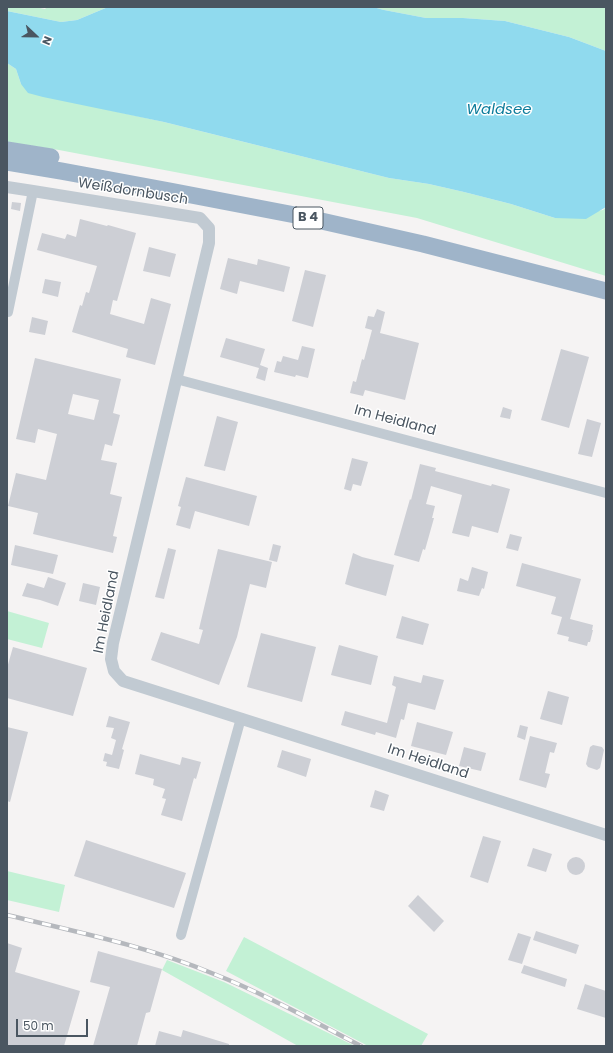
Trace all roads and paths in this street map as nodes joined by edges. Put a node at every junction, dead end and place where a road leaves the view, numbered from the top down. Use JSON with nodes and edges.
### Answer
{"nodes":[{"id":1,"x":7,"y":150,"type":"edge"},
{"id":2,"x":7,"y":162,"type":"edge"},
{"id":3,"x":7,"y":187,"type":"edge"},
{"id":4,"x":33,"y":190,"type":"junction"},
{"id":5,"x":209,"y":243,"type":"joint"},
{"id":6,"x":606,"y":279,"type":"edge"},
{"id":7,"x":606,"y":291,"type":"edge"},
{"id":8,"x":7,"y":312,"type":"edge"},
{"id":9,"x":176,"y":379,"type":"junction"},
{"id":10,"x":606,"y":492,"type":"edge"},
{"id":11,"x":241,"y":718,"type":"junction"},
{"id":12,"x":606,"y":835,"type":"edge"},
{"id":13,"x":181,"y":934,"type":"dead end"}],
"edges":[{"from":1,"to":6,"type":"highway","number":"B 4"},
{"from":2,"to":7,"type":"highway","number":"B 4"},
{"from":3,"to":4,"type":"street","name":"Weißdornbusch"},
{"from":4,"to":5,"type":"street","name":"Weißdornbusch"},
{"from":4,"to":8,"type":"street"},
{"from":5,"to":9,"type":"street","name":"Im Heidland"},
{"from":9,"to":10,"type":"street","name":"Im Heidland"},
{"from":9,"to":11,"type":"street","name":"Im Heidland"},
{"from":11,"to":12,"type":"street","name":"Im Heidland"},
{"from":11,"to":13,"type":"street"}]}
